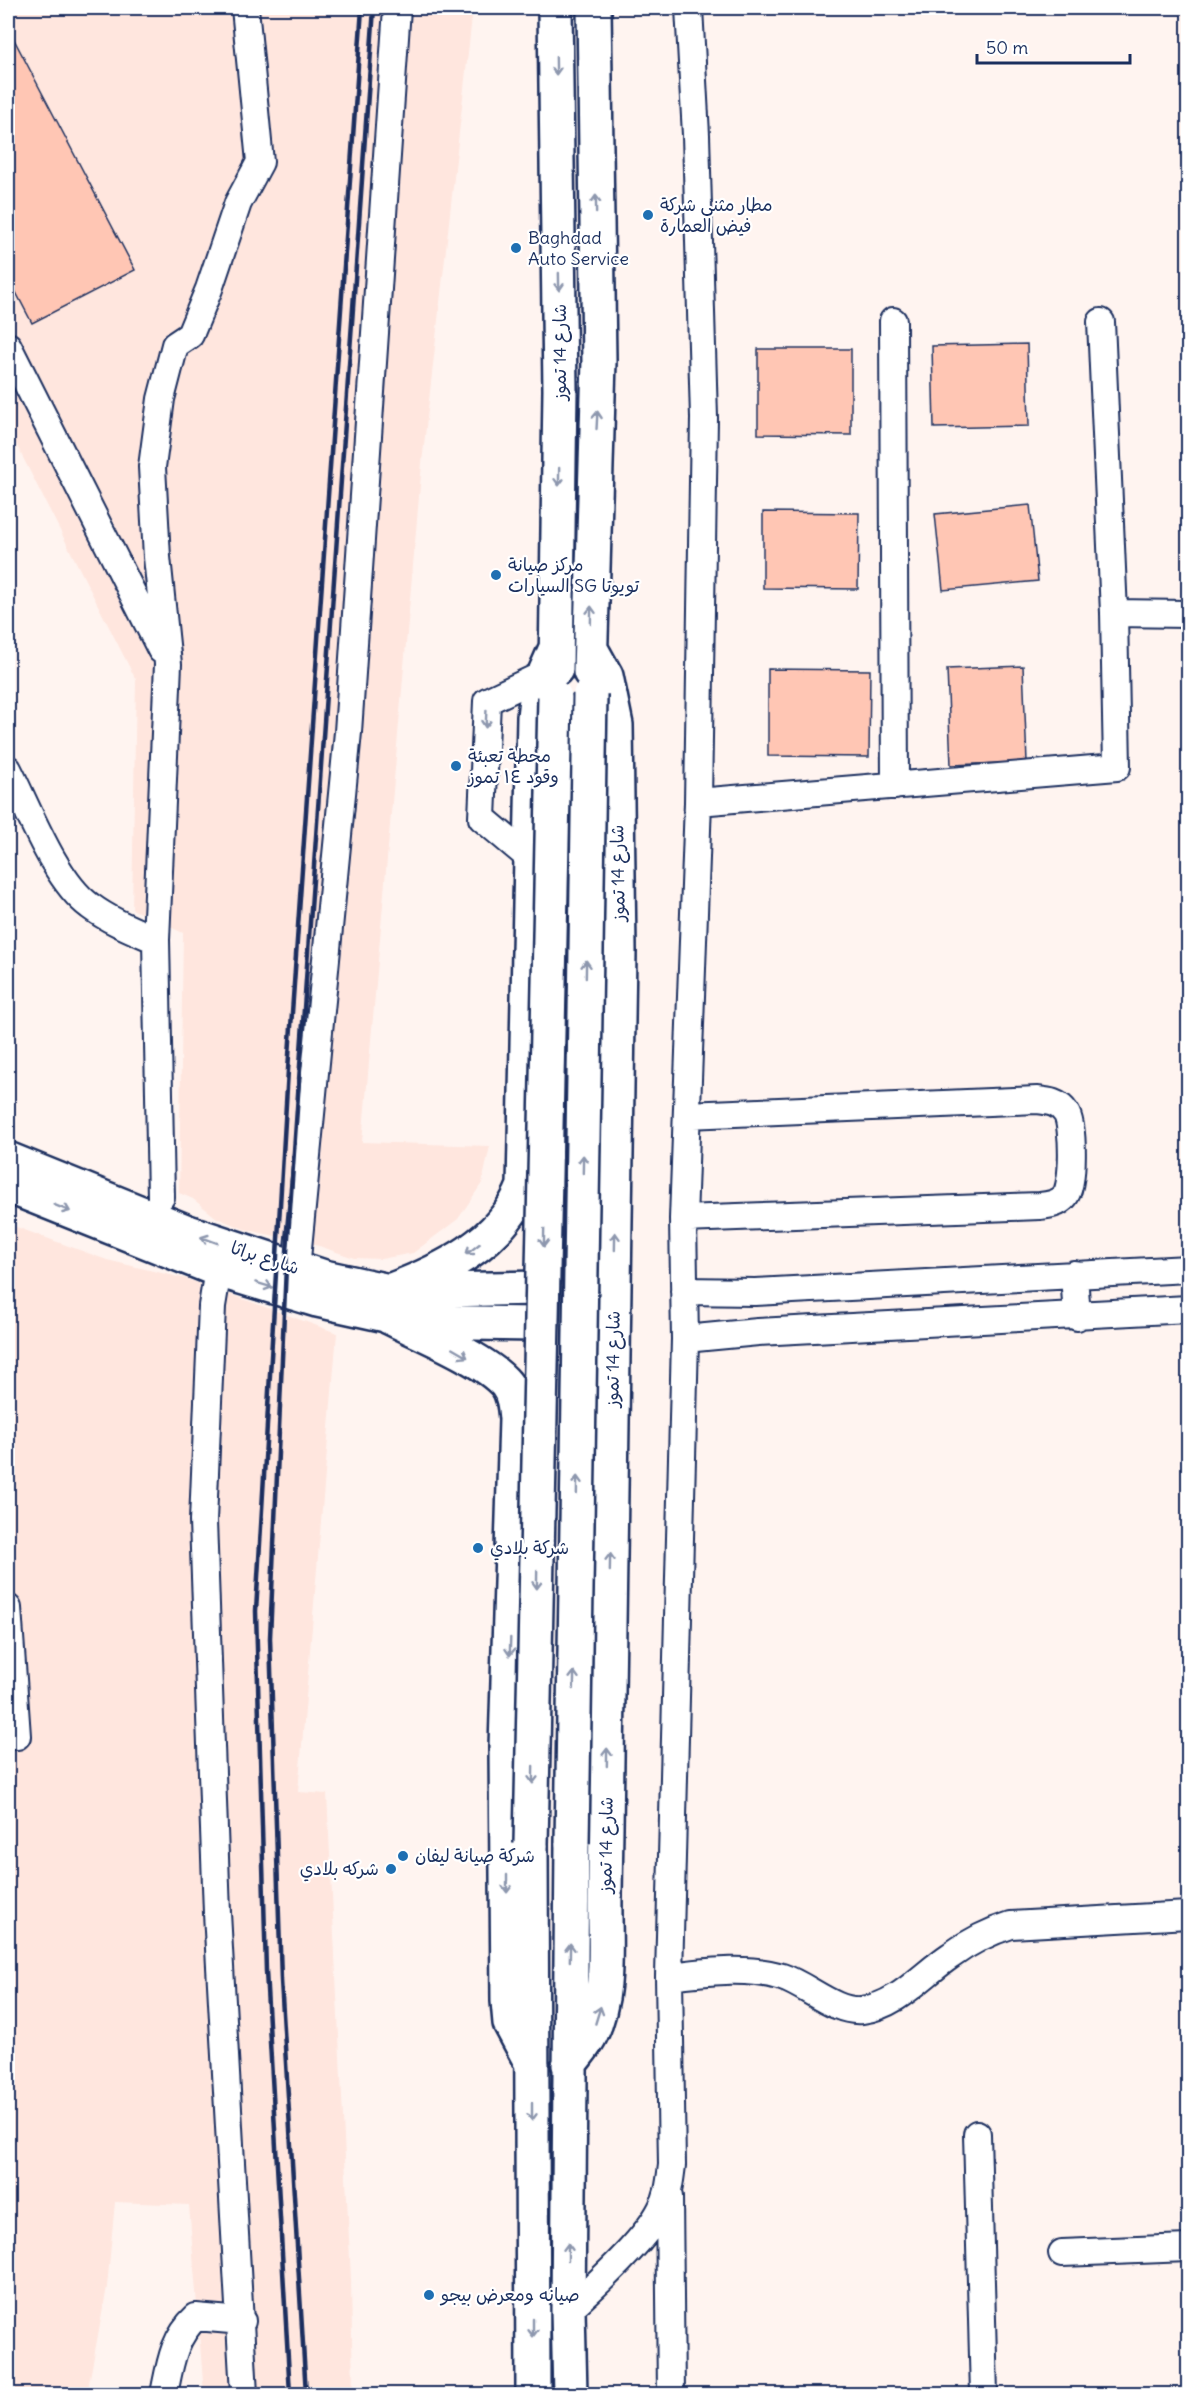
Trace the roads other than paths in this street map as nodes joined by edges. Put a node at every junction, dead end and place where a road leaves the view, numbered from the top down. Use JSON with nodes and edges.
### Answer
{"nodes":[{"id":1,"x":245,"y":8,"type":"edge"},
{"id":2,"x":397,"y":8,"type":"edge"},
{"id":3,"x":555,"y":8,"type":"edge"},
{"id":4,"x":594,"y":8,"type":"edge"},
{"id":5,"x":689,"y":8,"type":"edge"},
{"id":6,"x":893,"y":321,"type":"dead end"},
{"id":7,"x":1101,"y":322,"type":"dead end"},
{"id":8,"x":8,"y":346,"type":"edge"},
{"id":9,"x":1114,"y":613,"type":"junction"},
{"id":10,"x":1188,"y":614,"type":"edge"},
{"id":11,"x":591,"y":649,"type":"junction"},
{"id":12,"x":168,"y":664,"type":"junction"},
{"id":13,"x":551,"y":673,"type":"junction"},
{"id":14,"x":8,"y":769,"type":"edge"},
{"id":15,"x":895,"y":786,"type":"junction"},
{"id":16,"x":698,"y":802,"type":"junction"},
{"id":17,"x":532,"y":860,"type":"junction"},
{"id":18,"x":156,"y":940,"type":"junction"},
{"id":19,"x":687,"y":1115,"type":"junction"},
{"id":20,"x":8,"y":1159,"type":"edge"},
{"id":21,"x":8,"y":1186,"type":"edge"},
{"id":22,"x":161,"y":1197,"type":"dead end"},
{"id":23,"x":683,"y":1219,"type":"junction"},
{"id":24,"x":296,"y":1269,"type":"junction"},
{"id":25,"x":1188,"y":1269,"type":"edge"},
{"id":26,"x":218,"y":1270,"type":"junction"},
{"id":27,"x":1074,"y":1274,"type":"junction"},
{"id":28,"x":537,"y":1288,"type":"dead end"},
{"id":29,"x":684,"y":1292,"type":"junction"},
{"id":30,"x":389,"y":1304,"type":"junction"},
{"id":31,"x":1188,"y":1309,"type":"edge"},
{"id":32,"x":1077,"y":1317,"type":"junction"},
{"id":33,"x":536,"y":1324,"type":"dead end"},
{"id":34,"x":685,"y":1339,"type":"junction"},
{"id":35,"x":8,"y":1608,"type":"edge"},
{"id":36,"x":17,"y":1736,"type":"dead end"},
{"id":37,"x":1188,"y":1915,"type":"edge"},
{"id":38,"x":669,"y":1976,"type":"junction"},
{"id":39,"x":532,"y":2064,"type":"junction"},
{"id":40,"x":569,"y":2065,"type":"junction"},
{"id":41,"x":976,"y":2134,"type":"dead end"},
{"id":42,"x":669,"y":2188,"type":"junction"},
{"id":43,"x":1188,"y":2248,"type":"edge"},
{"id":44,"x":1062,"y":2253,"type":"dead end"},
{"id":45,"x":568,"y":2310,"type":"junction"},
{"id":46,"x":242,"y":2321,"type":"junction"},
{"id":47,"x":164,"y":2394,"type":"edge"},
{"id":48,"x":244,"y":2394,"type":"edge"},
{"id":49,"x":533,"y":2394,"type":"edge"},
{"id":50,"x":570,"y":2394,"type":"edge"},
{"id":51,"x":671,"y":2394,"type":"edge"},
{"id":52,"x":984,"y":2394,"type":"edge"}],
"edges":[{"from":1,"to":12,"type":"street"},
{"from":2,"to":24,"type":"street"},
{"from":3,"to":13,"type":"main road","name":"شارع 14 تموز","one_way":true},
{"from":11,"to":4,"type":"main road","one_way":true},
{"from":5,"to":16,"type":"street"},
{"from":6,"to":15,"type":"street"},
{"from":7,"to":9,"type":"street"},
{"from":8,"to":12,"type":"street"},
{"from":9,"to":10,"type":"street"},
{"from":9,"to":15,"type":"street"},
{"from":40,"to":11,"type":"main road","name":"شارع 14 تموز","one_way":true,"bridge":true},
{"from":40,"to":11,"type":"main road","name":"شارع 14 تموز","one_way":true},
{"from":12,"to":18,"type":"street"},
{"from":13,"to":17,"type":"main road"},
{"from":13,"to":17,"type":"street","one_way":true},
{"from":13,"to":39,"type":"main road","one_way":true,"bridge":true},
{"from":14,"to":18,"type":"street"},
{"from":15,"to":16,"type":"street"},
{"from":16,"to":19,"type":"street"},
{"from":17,"to":30,"type":"main road","one_way":true},
{"from":18,"to":22,"type":"street"},
{"from":19,"to":23,"type":"street"},
{"from":19,"to":23,"type":"street"},
{"from":24,"to":20,"type":"main road","name":"شارع براثا","one_way":true},
{"from":21,"to":26,"type":"main road","name":"شارع براثا","one_way":true},
{"from":23,"to":29,"type":"street"},
{"from":24,"to":30,"type":"main road","name":"شارع براثا"},
{"from":25,"to":27,"type":"street"},
{"from":26,"to":30,"type":"main road","name":"شارع براثا","one_way":true},
{"from":26,"to":46,"type":"street"},
{"from":27,"to":29,"type":"street"},
{"from":27,"to":32,"type":"street"},
{"from":28,"to":30,"type":"main road","name":"شارع براثا"},
{"from":29,"to":34,"type":"street"},
{"from":30,"to":33,"type":"main road","name":"شارع براثا"},
{"from":30,"to":39,"type":"main road","one_way":true},
{"from":31,"to":32,"type":"street"},
{"from":32,"to":34,"type":"street"},
{"from":34,"to":38,"type":"street"},
{"from":35,"to":36,"type":"street"},
{"from":37,"to":38,"type":"street"},
{"from":38,"to":42,"type":"street"},
{"from":39,"to":49,"type":"main road","one_way":true},
{"from":45,"to":40,"type":"main road","name":"شارع 14 تموز","one_way":true},
{"from":41,"to":52,"type":"street"},
{"from":42,"to":45,"type":"street"},
{"from":42,"to":51,"type":"street"},
{"from":43,"to":44,"type":"street"},
{"from":45,"to":50,"type":"main road","name":"شارع 14 تموز"},
{"from":46,"to":47,"type":"street"},
{"from":46,"to":48,"type":"street"}]}
